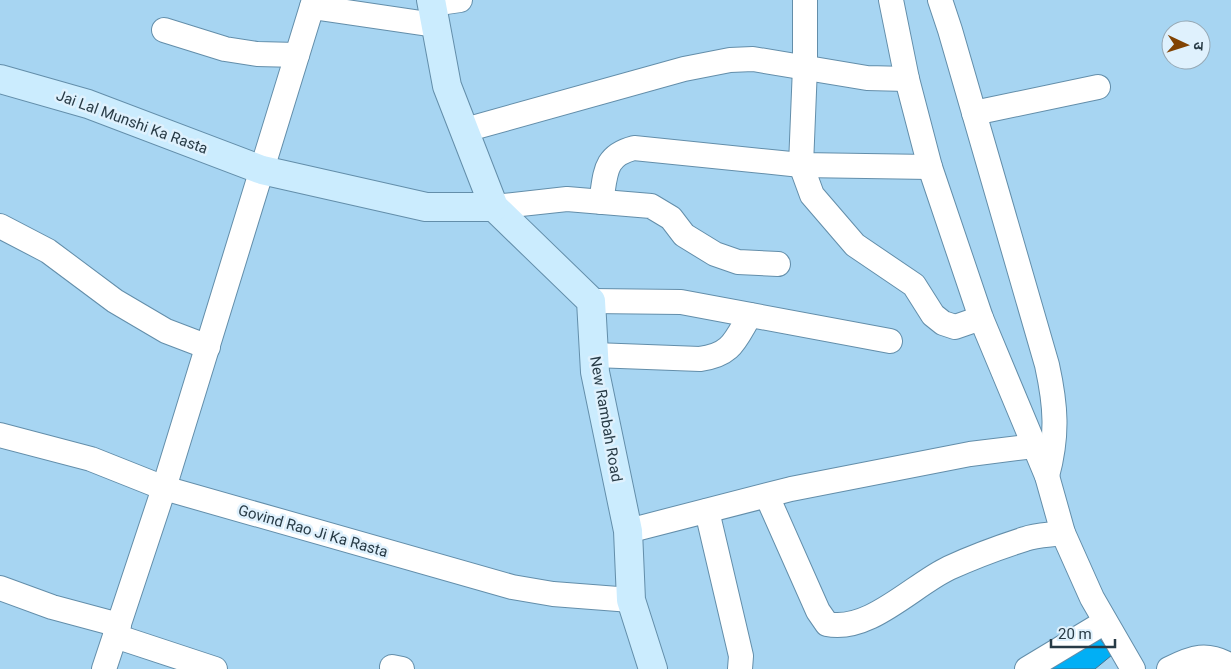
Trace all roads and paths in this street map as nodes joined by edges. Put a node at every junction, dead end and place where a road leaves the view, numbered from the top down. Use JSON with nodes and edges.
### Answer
{"nodes":[{"id":1,"x":460,"y":0,"type":"edge"},
{"id":2,"x":805,"y":0,"type":"edge"},
{"id":3,"x":891,"y":0,"type":"edge"},
{"id":4,"x":940,"y":0,"type":"edge"},
{"id":5,"x":313,"y":3,"type":"edge"},
{"id":6,"x":433,"y":10,"type":"edge"},
{"id":7,"x":164,"y":30,"type":"dead end"},
{"id":8,"x":297,"y":55,"type":"junction"},
{"id":9,"x":805,"y":67,"type":"junction"},
{"id":10,"x":0,"y":79,"type":"edge"},
{"id":11,"x":907,"y":79,"type":"junction"},
{"id":12,"x":1098,"y":87,"type":"dead end"},
{"id":13,"x":974,"y":113,"type":"junction"},
{"id":14,"x":465,"y":130,"type":"junction"},
{"id":15,"x":801,"y":165,"type":"junction"},
{"id":16,"x":930,"y":167,"type":"junction"},
{"id":17,"x":262,"y":170,"type":"junction"},
{"id":18,"x":601,"y":202,"type":"junction"},
{"id":19,"x":494,"y":207,"type":"junction"},
{"id":20,"x":1,"y":230,"type":"edge"},
{"id":21,"x":778,"y":264,"type":"dead end"},
{"id":22,"x":592,"y":301,"type":"junction"},
{"id":23,"x":750,"y":315,"type":"junction"},
{"id":24,"x":980,"y":318,"type":"junction"},
{"id":25,"x":890,"y":341,"type":"dead end"},
{"id":26,"x":208,"y":347,"type":"junction"},
{"id":27,"x":594,"y":354,"type":"junction"},
{"id":28,"x":0,"y":435,"type":"edge"},
{"id":29,"x":1034,"y":446,"type":"junction"},
{"id":30,"x":1047,"y":476,"type":"junction"},
{"id":31,"x":164,"y":488,"type":"junction"},
{"id":32,"x":767,"y":496,"type":"junction"},
{"id":33,"x":707,"y":511,"type":"junction"},
{"id":34,"x":628,"y":531,"type":"junction"},
{"id":35,"x":1063,"y":533,"type":"junction"},
{"id":36,"x":0,"y":588,"type":"edge"},
{"id":37,"x":631,"y":600,"type":"junction"},
{"id":38,"x":1105,"y":622,"type":"junction"},
{"id":39,"x":117,"y":630,"type":"junction"},
{"id":40,"x":1231,"y":666,"type":"edge"},
{"id":41,"x":104,"y":669,"type":"edge"},
{"id":42,"x":215,"y":669,"type":"edge"},
{"id":43,"x":653,"y":669,"type":"edge"},
{"id":44,"x":740,"y":669,"type":"edge"},
{"id":45,"x":1027,"y":669,"type":"edge"},
{"id":46,"x":1132,"y":669,"type":"edge"},
{"id":47,"x":1169,"y":669,"type":"edge"}],
"edges":[{"from":1,"to":6,"type":"street"},
{"from":2,"to":9,"type":"street"},
{"from":3,"to":11,"type":"street"},
{"from":4,"to":13,"type":"street"},
{"from":5,"to":6,"type":"street"},
{"from":5,"to":8,"type":"street"},
{"from":6,"to":14,"type":"street"},
{"from":7,"to":8,"type":"street"},
{"from":8,"to":17,"type":"street"},
{"from":9,"to":11,"type":"street"},
{"from":9,"to":14,"type":"street"},
{"from":9,"to":15,"type":"street"},
{"from":10,"to":17,"type":"street","name":"Jai Lal Munshi Ka Rasta"},
{"from":11,"to":16,"type":"street"},
{"from":12,"to":13,"type":"street"},
{"from":13,"to":30,"type":"street"},
{"from":14,"to":19,"type":"street"},
{"from":15,"to":16,"type":"street"},
{"from":15,"to":18,"type":"street"},
{"from":15,"to":24,"type":"street"},
{"from":16,"to":24,"type":"street"},
{"from":17,"to":19,"type":"street","name":"Jai Lal Munshi Ka Rasta"},
{"from":17,"to":26,"type":"street"},
{"from":18,"to":19,"type":"street"},
{"from":18,"to":21,"type":"street"},
{"from":19,"to":22,"type":"street"},
{"from":20,"to":26,"type":"street"},
{"from":22,"to":23,"type":"street"},
{"from":22,"to":27,"type":"street","name":"New Rambah Road"},
{"from":23,"to":25,"type":"street"},
{"from":23,"to":27,"type":"street"},
{"from":24,"to":29,"type":"street"},
{"from":26,"to":31,"type":"street"},
{"from":27,"to":34,"type":"street","name":"New Rambah Road"},
{"from":28,"to":31,"type":"street","name":"Govind Rao Ji Ka Rasta"},
{"from":29,"to":30,"type":"street"},
{"from":29,"to":32,"type":"street"},
{"from":30,"to":35,"type":"street"},
{"from":31,"to":37,"type":"street","name":"Govind Rao Ji Ka Rasta"},
{"from":31,"to":39,"type":"street"},
{"from":32,"to":33,"type":"street"},
{"from":32,"to":35,"type":"street"},
{"from":33,"to":34,"type":"street"},
{"from":33,"to":44,"type":"street"},
{"from":34,"to":37,"type":"street","name":"New Rambah Road"},
{"from":35,"to":38,"type":"street"},
{"from":36,"to":39,"type":"street"},
{"from":37,"to":43,"type":"street","name":"New Rambah Road"},
{"from":38,"to":45,"type":"street"},
{"from":38,"to":46,"type":"street"},
{"from":39,"to":41,"type":"street"},
{"from":39,"to":42,"type":"street"},
{"from":40,"to":47,"type":"street"}]}
